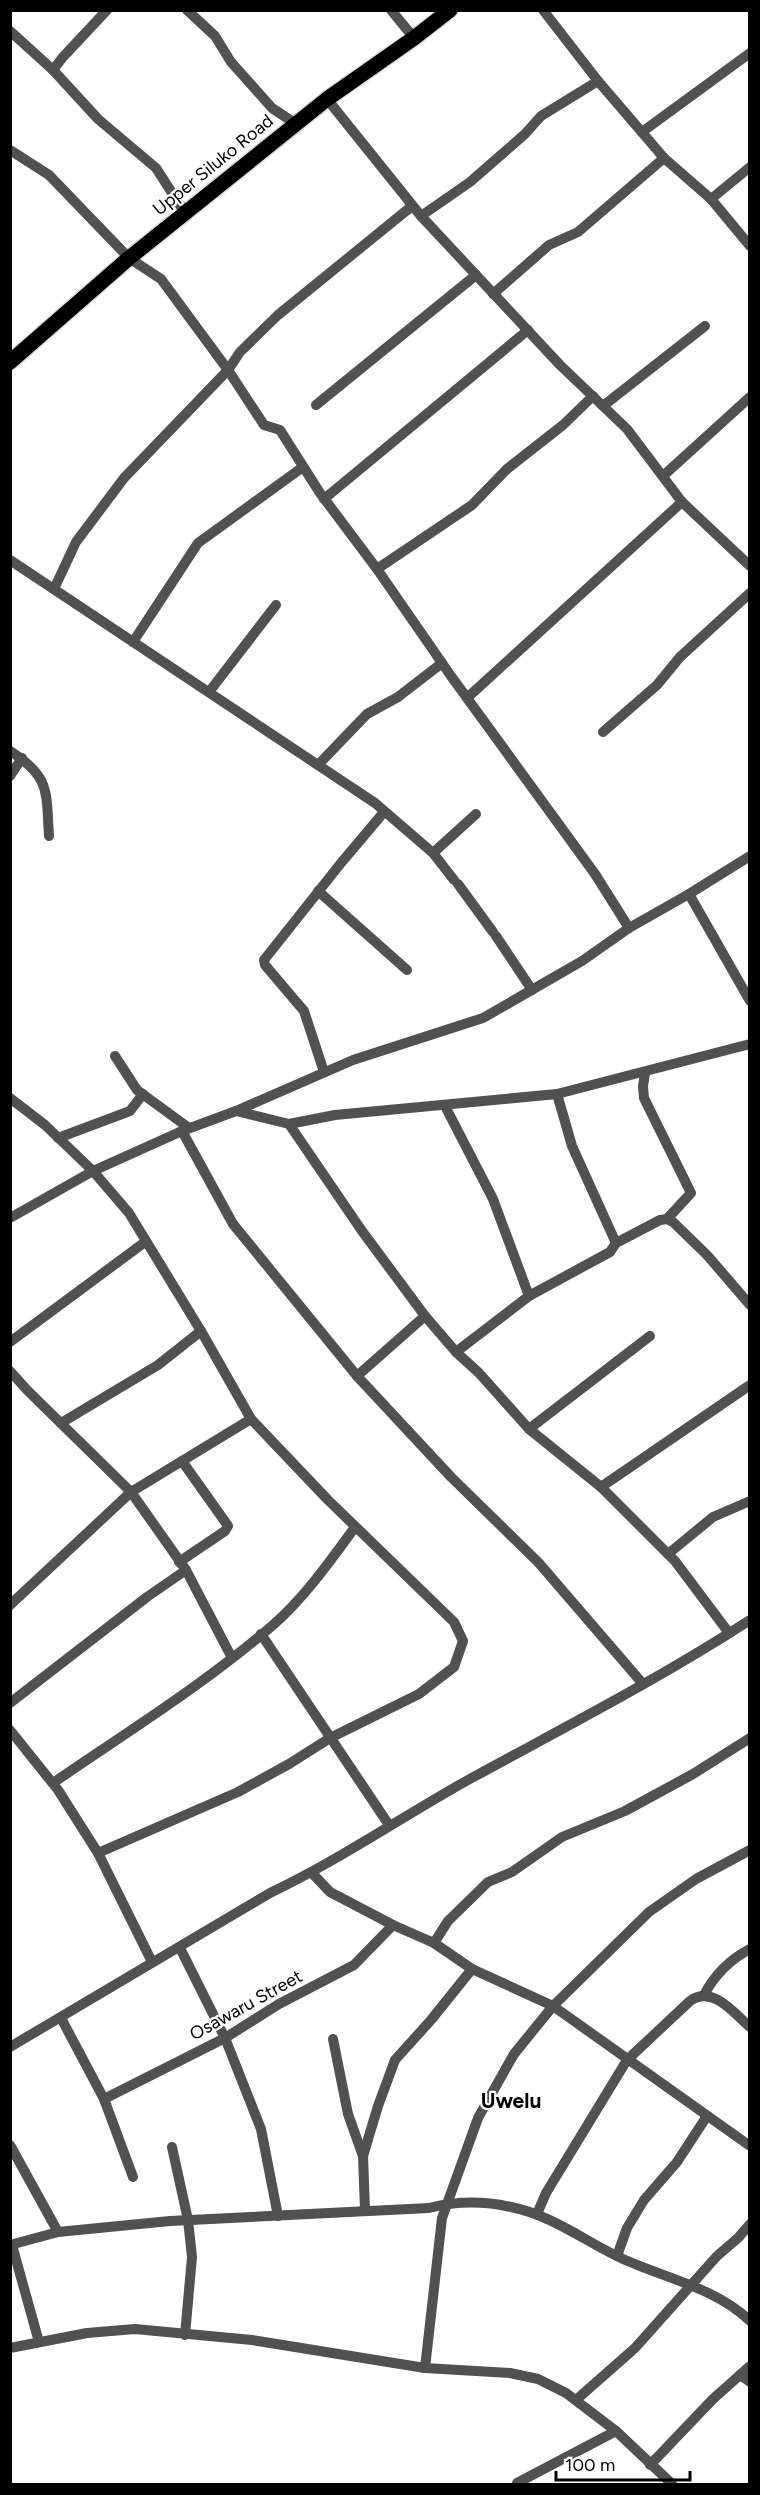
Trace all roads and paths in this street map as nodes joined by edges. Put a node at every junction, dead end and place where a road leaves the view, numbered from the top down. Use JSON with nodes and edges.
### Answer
{"nodes":[{"id":1,"x":107,"y":10,"type":"edge"},
{"id":2,"x":187,"y":10,"type":"edge"},
{"id":3,"x":391,"y":10,"type":"edge"},
{"id":4,"x":450,"y":10,"type":"edge"},
{"id":5,"x":543,"y":10,"type":"edge"},
{"id":6,"x":10,"y":32,"type":"edge"},
{"id":7,"x":414,"y":38,"type":"junction"},
{"id":8,"x":750,"y":53,"type":"edge"},
{"id":9,"x":53,"y":70,"type":"junction"},
{"id":10,"x":598,"y":81,"type":"junction"},
{"id":11,"x":327,"y":99,"type":"junction"},
{"id":12,"x":296,"y":124,"type":"junction"},
{"id":13,"x":642,"y":132,"type":"junction"},
{"id":14,"x":10,"y":150,"type":"edge"},
{"id":15,"x":664,"y":158,"type":"junction"},
{"id":16,"x":750,"y":167,"type":"edge"},
{"id":17,"x":711,"y":199,"type":"junction"},
{"id":18,"x":412,"y":206,"type":"junction"},
{"id":19,"x":185,"y":213,"type":"junction"},
{"id":20,"x":421,"y":216,"type":"junction"},
{"id":21,"x":750,"y":246,"type":"edge"},
{"id":22,"x":129,"y":258,"type":"junction"},
{"id":23,"x":476,"y":275,"type":"junction"},
{"id":24,"x":493,"y":294,"type":"junction"},
{"id":25,"x":705,"y":326,"type":"dead end"},
{"id":26,"x":528,"y":330,"type":"junction"},
{"id":27,"x":10,"y":362,"type":"edge"},
{"id":28,"x":228,"y":370,"type":"junction"},
{"id":29,"x":593,"y":396,"type":"junction"},
{"id":30,"x":750,"y":397,"type":"edge"},
{"id":31,"x":316,"y":405,"type":"dead end"},
{"id":32,"x":603,"y":406,"type":"junction"},
{"id":33,"x":303,"y":467,"type":"junction"},
{"id":34,"x":663,"y":476,"type":"junction"},
{"id":35,"x":324,"y":498,"type":"junction"},
{"id":36,"x":682,"y":502,"type":"junction"},
{"id":37,"x":10,"y":560,"type":"edge"},
{"id":38,"x":750,"y":566,"type":"edge"},
{"id":39,"x":378,"y":569,"type":"junction"},
{"id":40,"x":54,"y":589,"type":"junction"},
{"id":41,"x":750,"y":593,"type":"edge"},
{"id":42,"x":276,"y":605,"type":"dead end"},
{"id":43,"x":133,"y":642,"type":"junction"},
{"id":44,"x":442,"y":663,"type":"junction"},
{"id":45,"x":209,"y":692,"type":"junction"},
{"id":46,"x":467,"y":698,"type":"junction"},
{"id":47,"x":603,"y":732,"type":"dead end"},
{"id":48,"x":10,"y":751,"type":"edge"},
{"id":49,"x":22,"y":758,"type":"junction"},
{"id":50,"x":318,"y":765,"type":"junction"},
{"id":51,"x":10,"y":776,"type":"edge"},
{"id":52,"x":384,"y":812,"type":"junction"},
{"id":53,"x":476,"y":814,"type":"dead end"},
{"id":54,"x":49,"y":836,"type":"dead end"},
{"id":55,"x":433,"y":853,"type":"junction"},
{"id":56,"x":750,"y":856,"type":"edge"},
{"id":57,"x":318,"y":891,"type":"junction"},
{"id":58,"x":689,"y":894,"type":"junction"},
{"id":59,"x":629,"y":928,"type":"junction"},
{"id":60,"x":407,"y":970,"type":"dead end"},
{"id":61,"x":532,"y":990,"type":"junction"},
{"id":62,"x":750,"y":1001,"type":"edge"},
{"id":63,"x":750,"y":1044,"type":"edge"},
{"id":64,"x":115,"y":1056,"type":"dead end"},
{"id":65,"x":324,"y":1072,"type":"junction"},
{"id":66,"x":645,"y":1072,"type":"junction"},
{"id":67,"x":143,"y":1094,"type":"junction"},
{"id":68,"x":557,"y":1094,"type":"junction"},
{"id":69,"x":10,"y":1098,"type":"edge"},
{"id":70,"x":445,"y":1106,"type":"junction"},
{"id":71,"x":236,"y":1111,"type":"junction"},
{"id":72,"x":290,"y":1124,"type":"junction"},
{"id":73,"x":186,"y":1130,"type":"junction"},
{"id":74,"x":58,"y":1138,"type":"junction"},
{"id":75,"x":93,"y":1171,"type":"junction"},
{"id":76,"x":10,"y":1218,"type":"edge"},
{"id":77,"x":667,"y":1219,"type":"junction"},
{"id":78,"x":145,"y":1242,"type":"junction"},
{"id":79,"x":616,"y":1243,"type":"junction"},
{"id":80,"x":529,"y":1296,"type":"junction"},
{"id":81,"x":750,"y":1305,"type":"edge"},
{"id":82,"x":425,"y":1316,"type":"junction"},
{"id":83,"x":201,"y":1331,"type":"junction"},
{"id":84,"x":650,"y":1336,"type":"dead end"},
{"id":85,"x":10,"y":1342,"type":"edge"},
{"id":86,"x":456,"y":1352,"type":"junction"},
{"id":87,"x":10,"y":1371,"type":"edge"},
{"id":88,"x":357,"y":1376,"type":"junction"},
{"id":89,"x":750,"y":1385,"type":"edge"},
{"id":90,"x":251,"y":1419,"type":"junction"},
{"id":91,"x":61,"y":1423,"type":"junction"},
{"id":92,"x":529,"y":1429,"type":"junction"},
{"id":93,"x":182,"y":1461,"type":"junction"},
{"id":94,"x":601,"y":1487,"type":"junction"},
{"id":95,"x":131,"y":1492,"type":"junction"},
{"id":96,"x":750,"y":1501,"type":"edge"},
{"id":97,"x":355,"y":1527,"type":"junction"},
{"id":98,"x":668,"y":1554,"type":"junction"},
{"id":99,"x":183,"y":1566,"type":"junction"},
{"id":100,"x":10,"y":1605,"type":"edge"},
{"id":101,"x":750,"y":1620,"type":"edge"},
{"id":102,"x":729,"y":1633,"type":"junction"},
{"id":103,"x":261,"y":1634,"type":"junction"},
{"id":104,"x":232,"y":1658,"type":"junction"},
{"id":105,"x":643,"y":1684,"type":"junction"},
{"id":106,"x":10,"y":1703,"type":"edge"},
{"id":107,"x":10,"y":1730,"type":"edge"},
{"id":108,"x":330,"y":1738,"type":"junction"},
{"id":109,"x":750,"y":1738,"type":"edge"},
{"id":110,"x":53,"y":1783,"type":"junction"},
{"id":111,"x":389,"y":1825,"type":"junction"},
{"id":112,"x":750,"y":1850,"type":"edge"},
{"id":113,"x":98,"y":1853,"type":"junction"},
{"id":114,"x":312,"y":1873,"type":"junction"},
{"id":115,"x":393,"y":1925,"type":"junction"},
{"id":116,"x":434,"y":1943,"type":"junction"},
{"id":117,"x":180,"y":1948,"type":"junction"},
{"id":118,"x":750,"y":1949,"type":"edge"},
{"id":119,"x":152,"y":1962,"type":"junction"},
{"id":120,"x":472,"y":1969,"type":"junction"},
{"id":121,"x":704,"y":1995,"type":"junction"},
{"id":122,"x":553,"y":2006,"type":"junction"},
{"id":123,"x":61,"y":2018,"type":"junction"},
{"id":124,"x":750,"y":2027,"type":"edge"},
{"id":125,"x":225,"y":2038,"type":"junction"},
{"id":126,"x":333,"y":2039,"type":"dead end"},
{"id":127,"x":10,"y":2047,"type":"edge"},
{"id":128,"x":627,"y":2060,"type":"junction"},
{"id":129,"x":104,"y":2100,"type":"junction"},
{"id":130,"x":707,"y":2116,"type":"junction"},
{"id":131,"x":10,"y":2145,"type":"edge"},
{"id":132,"x":750,"y":2146,"type":"edge"},
{"id":133,"x":172,"y":2147,"type":"dead end"},
{"id":134,"x":363,"y":2156,"type":"junction"},
{"id":135,"x":133,"y":2177,"type":"dead end"},
{"id":136,"x":446,"y":2204,"type":"junction"},
{"id":137,"x":365,"y":2210,"type":"junction"},
{"id":138,"x":537,"y":2214,"type":"junction"},
{"id":139,"x":278,"y":2216,"type":"junction"},
{"id":140,"x":188,"y":2220,"type":"junction"},
{"id":141,"x":750,"y":2224,"type":"edge"},
{"id":142,"x":58,"y":2232,"type":"junction"},
{"id":143,"x":11,"y":2245,"type":"edge"},
{"id":144,"x":617,"y":2256,"type":"junction"},
{"id":145,"x":690,"y":2286,"type":"junction"},
{"id":146,"x":750,"y":2321,"type":"edge"},
{"id":147,"x":185,"y":2335,"type":"junction"},
{"id":148,"x":39,"y":2342,"type":"junction"},
{"id":149,"x":10,"y":2348,"type":"edge"},
{"id":150,"x":750,"y":2366,"type":"edge"},
{"id":151,"x":425,"y":2368,"type":"junction"},
{"id":152,"x":740,"y":2375,"type":"junction"},
{"id":153,"x":750,"y":2382,"type":"edge"},
{"id":154,"x":576,"y":2400,"type":"junction"},
{"id":155,"x":616,"y":2431,"type":"junction"},
{"id":156,"x":650,"y":2465,"type":"junction"},
{"id":157,"x":515,"y":2484,"type":"edge"},
{"id":158,"x":672,"y":2484,"type":"edge"}],
"edges":[{"from":1,"to":9,"type":"street"},
{"from":2,"to":12,"type":"street"},
{"from":3,"to":7,"type":"street"},
{"from":4,"to":7,"type":"main road","name":"Upper Siluko Road"},
{"from":5,"to":10,"type":"street"},
{"from":6,"to":9,"type":"street"},
{"from":7,"to":11,"type":"main road","name":"Upper Siluko Road"},
{"from":8,"to":13,"type":"street"},
{"from":9,"to":19,"type":"street"},
{"from":10,"to":13,"type":"street"},
{"from":10,"to":20,"type":"street"},
{"from":11,"to":12,"type":"main road","name":"Upper Siluko Road"},
{"from":11,"to":18,"type":"street"},
{"from":12,"to":19,"type":"main road","name":"Upper Siluko Road"},
{"from":13,"to":15,"type":"street"},
{"from":14,"to":22,"type":"street"},
{"from":15,"to":17,"type":"street"},
{"from":15,"to":24,"type":"street"},
{"from":16,"to":17,"type":"street"},
{"from":17,"to":21,"type":"street"},
{"from":18,"to":20,"type":"street"},
{"from":18,"to":28,"type":"street"},
{"from":19,"to":22,"type":"main road","name":"Upper Siluko Road"},
{"from":20,"to":23,"type":"street"},
{"from":22,"to":27,"type":"main road","name":"Upper Siluko Road"},
{"from":22,"to":28,"type":"street"},
{"from":23,"to":24,"type":"street"},
{"from":23,"to":31,"type":"street"},
{"from":24,"to":26,"type":"street"},
{"from":25,"to":32,"type":"street"},
{"from":26,"to":29,"type":"street"},
{"from":26,"to":35,"type":"street"},
{"from":28,"to":33,"type":"street"},
{"from":28,"to":40,"type":"street"},
{"from":29,"to":32,"type":"street"},
{"from":29,"to":39,"type":"street"},
{"from":30,"to":34,"type":"street"},
{"from":32,"to":34,"type":"street"},
{"from":33,"to":35,"type":"street"},
{"from":33,"to":43,"type":"street"},
{"from":34,"to":36,"type":"street"},
{"from":35,"to":39,"type":"street"},
{"from":36,"to":38,"type":"street"},
{"from":36,"to":46,"type":"street"},
{"from":37,"to":40,"type":"street"},
{"from":39,"to":44,"type":"street"},
{"from":40,"to":43,"type":"street"},
{"from":41,"to":47,"type":"street"},
{"from":42,"to":45,"type":"street"},
{"from":43,"to":45,"type":"street"},
{"from":44,"to":46,"type":"street"},
{"from":44,"to":50,"type":"street"},
{"from":45,"to":50,"type":"street"},
{"from":46,"to":59,"type":"street"},
{"from":48,"to":49,"type":"street"},
{"from":49,"to":51,"type":"street"},
{"from":49,"to":54,"type":"street"},
{"from":50,"to":52,"type":"street"},
{"from":52,"to":55,"type":"street"},
{"from":52,"to":57,"type":"street"},
{"from":53,"to":55,"type":"street"},
{"from":55,"to":61,"type":"street"},
{"from":56,"to":58,"type":"street"},
{"from":57,"to":60,"type":"street"},
{"from":57,"to":65,"type":"street"},
{"from":58,"to":59,"type":"street"},
{"from":58,"to":62,"type":"street"},
{"from":59,"to":61,"type":"street"},
{"from":61,"to":65,"type":"street"},
{"from":63,"to":66,"type":"street"},
{"from":64,"to":67,"type":"street"},
{"from":65,"to":71,"type":"street"},
{"from":66,"to":68,"type":"street"},
{"from":66,"to":77,"type":"street"},
{"from":67,"to":73,"type":"street"},
{"from":67,"to":74,"type":"street"},
{"from":68,"to":70,"type":"street"},
{"from":68,"to":79,"type":"street"},
{"from":69,"to":74,"type":"street"},
{"from":70,"to":72,"type":"street"},
{"from":70,"to":80,"type":"street"},
{"from":71,"to":72,"type":"street"},
{"from":71,"to":73,"type":"street"},
{"from":72,"to":82,"type":"street"},
{"from":73,"to":75,"type":"street"},
{"from":73,"to":88,"type":"street"},
{"from":74,"to":75,"type":"street"},
{"from":75,"to":76,"type":"street"},
{"from":75,"to":78,"type":"street"},
{"from":77,"to":79,"type":"street"},
{"from":77,"to":81,"type":"street"},
{"from":78,"to":83,"type":"street"},
{"from":78,"to":85,"type":"street"},
{"from":79,"to":80,"type":"street"},
{"from":80,"to":86,"type":"street"},
{"from":82,"to":86,"type":"street"},
{"from":82,"to":88,"type":"street"},
{"from":83,"to":90,"type":"street"},
{"from":83,"to":91,"type":"street"},
{"from":84,"to":92,"type":"street"},
{"from":86,"to":92,"type":"street"},
{"from":87,"to":91,"type":"street"},
{"from":88,"to":105,"type":"street"},
{"from":89,"to":94,"type":"street"},
{"from":90,"to":93,"type":"street"},
{"from":90,"to":97,"type":"street"},
{"from":91,"to":95,"type":"street"},
{"from":92,"to":94,"type":"street"},
{"from":93,"to":95,"type":"street"},
{"from":93,"to":99,"type":"street"},
{"from":94,"to":98,"type":"street"},
{"from":95,"to":99,"type":"street"},
{"from":95,"to":100,"type":"street"},
{"from":96,"to":98,"type":"street"},
{"from":97,"to":103,"type":"street"},
{"from":97,"to":108,"type":"street"},
{"from":98,"to":102,"type":"street"},
{"from":99,"to":104,"type":"street"},
{"from":99,"to":106,"type":"street"},
{"from":101,"to":102,"type":"street"},
{"from":102,"to":105,"type":"street"},
{"from":103,"to":104,"type":"street"},
{"from":103,"to":108,"type":"street"},
{"from":104,"to":110,"type":"street"},
{"from":105,"to":111,"type":"street"},
{"from":107,"to":110,"type":"street"},
{"from":108,"to":111,"type":"street"},
{"from":108,"to":113,"type":"street"},
{"from":109,"to":116,"type":"street"},
{"from":110,"to":113,"type":"street"},
{"from":111,"to":114,"type":"street"},
{"from":112,"to":122,"type":"street"},
{"from":113,"to":119,"type":"street"},
{"from":114,"to":115,"type":"street"},
{"from":114,"to":117,"type":"street"},
{"from":115,"to":116,"type":"street"},
{"from":115,"to":125,"type":"street","name":"Osawaru Street"},
{"from":116,"to":120,"type":"street"},
{"from":117,"to":119,"type":"street"},
{"from":117,"to":125,"type":"street"},
{"from":118,"to":121,"type":"street"},
{"from":119,"to":123,"type":"street"},
{"from":120,"to":122,"type":"street"},
{"from":120,"to":134,"type":"street"},
{"from":121,"to":124,"type":"street"},
{"from":121,"to":128,"type":"street"},
{"from":122,"to":128,"type":"street"},
{"from":122,"to":136,"type":"street"},
{"from":123,"to":127,"type":"street"},
{"from":123,"to":129,"type":"street"},
{"from":125,"to":129,"type":"street","name":"Osawaru Street"},
{"from":125,"to":139,"type":"street"},
{"from":126,"to":134,"type":"street"},
{"from":128,"to":130,"type":"street"},
{"from":128,"to":138,"type":"street"},
{"from":129,"to":135,"type":"street"},
{"from":130,"to":132,"type":"street"},
{"from":130,"to":144,"type":"street"},
{"from":131,"to":142,"type":"street"},
{"from":133,"to":140,"type":"street"},
{"from":134,"to":137,"type":"street"},
{"from":136,"to":137,"type":"street"},
{"from":136,"to":138,"type":"street"},
{"from":136,"to":151,"type":"street"},
{"from":137,"to":139,"type":"street"},
{"from":138,"to":144,"type":"street"},
{"from":139,"to":140,"type":"street"},
{"from":140,"to":142,"type":"street"},
{"from":140,"to":147,"type":"street"},
{"from":141,"to":145,"type":"street"},
{"from":142,"to":143,"type":"street"},
{"from":143,"to":148,"type":"street"},
{"from":144,"to":145,"type":"street"},
{"from":145,"to":146,"type":"street"},
{"from":145,"to":154,"type":"street"},
{"from":147,"to":148,"type":"street"},
{"from":147,"to":151,"type":"street"},
{"from":148,"to":149,"type":"street"},
{"from":150,"to":152,"type":"street"},
{"from":151,"to":154,"type":"street"},
{"from":152,"to":153,"type":"street"},
{"from":152,"to":156,"type":"street"},
{"from":154,"to":155,"type":"street"},
{"from":155,"to":156,"type":"street"},
{"from":155,"to":157,"type":"street"},
{"from":156,"to":158,"type":"street"}]}
